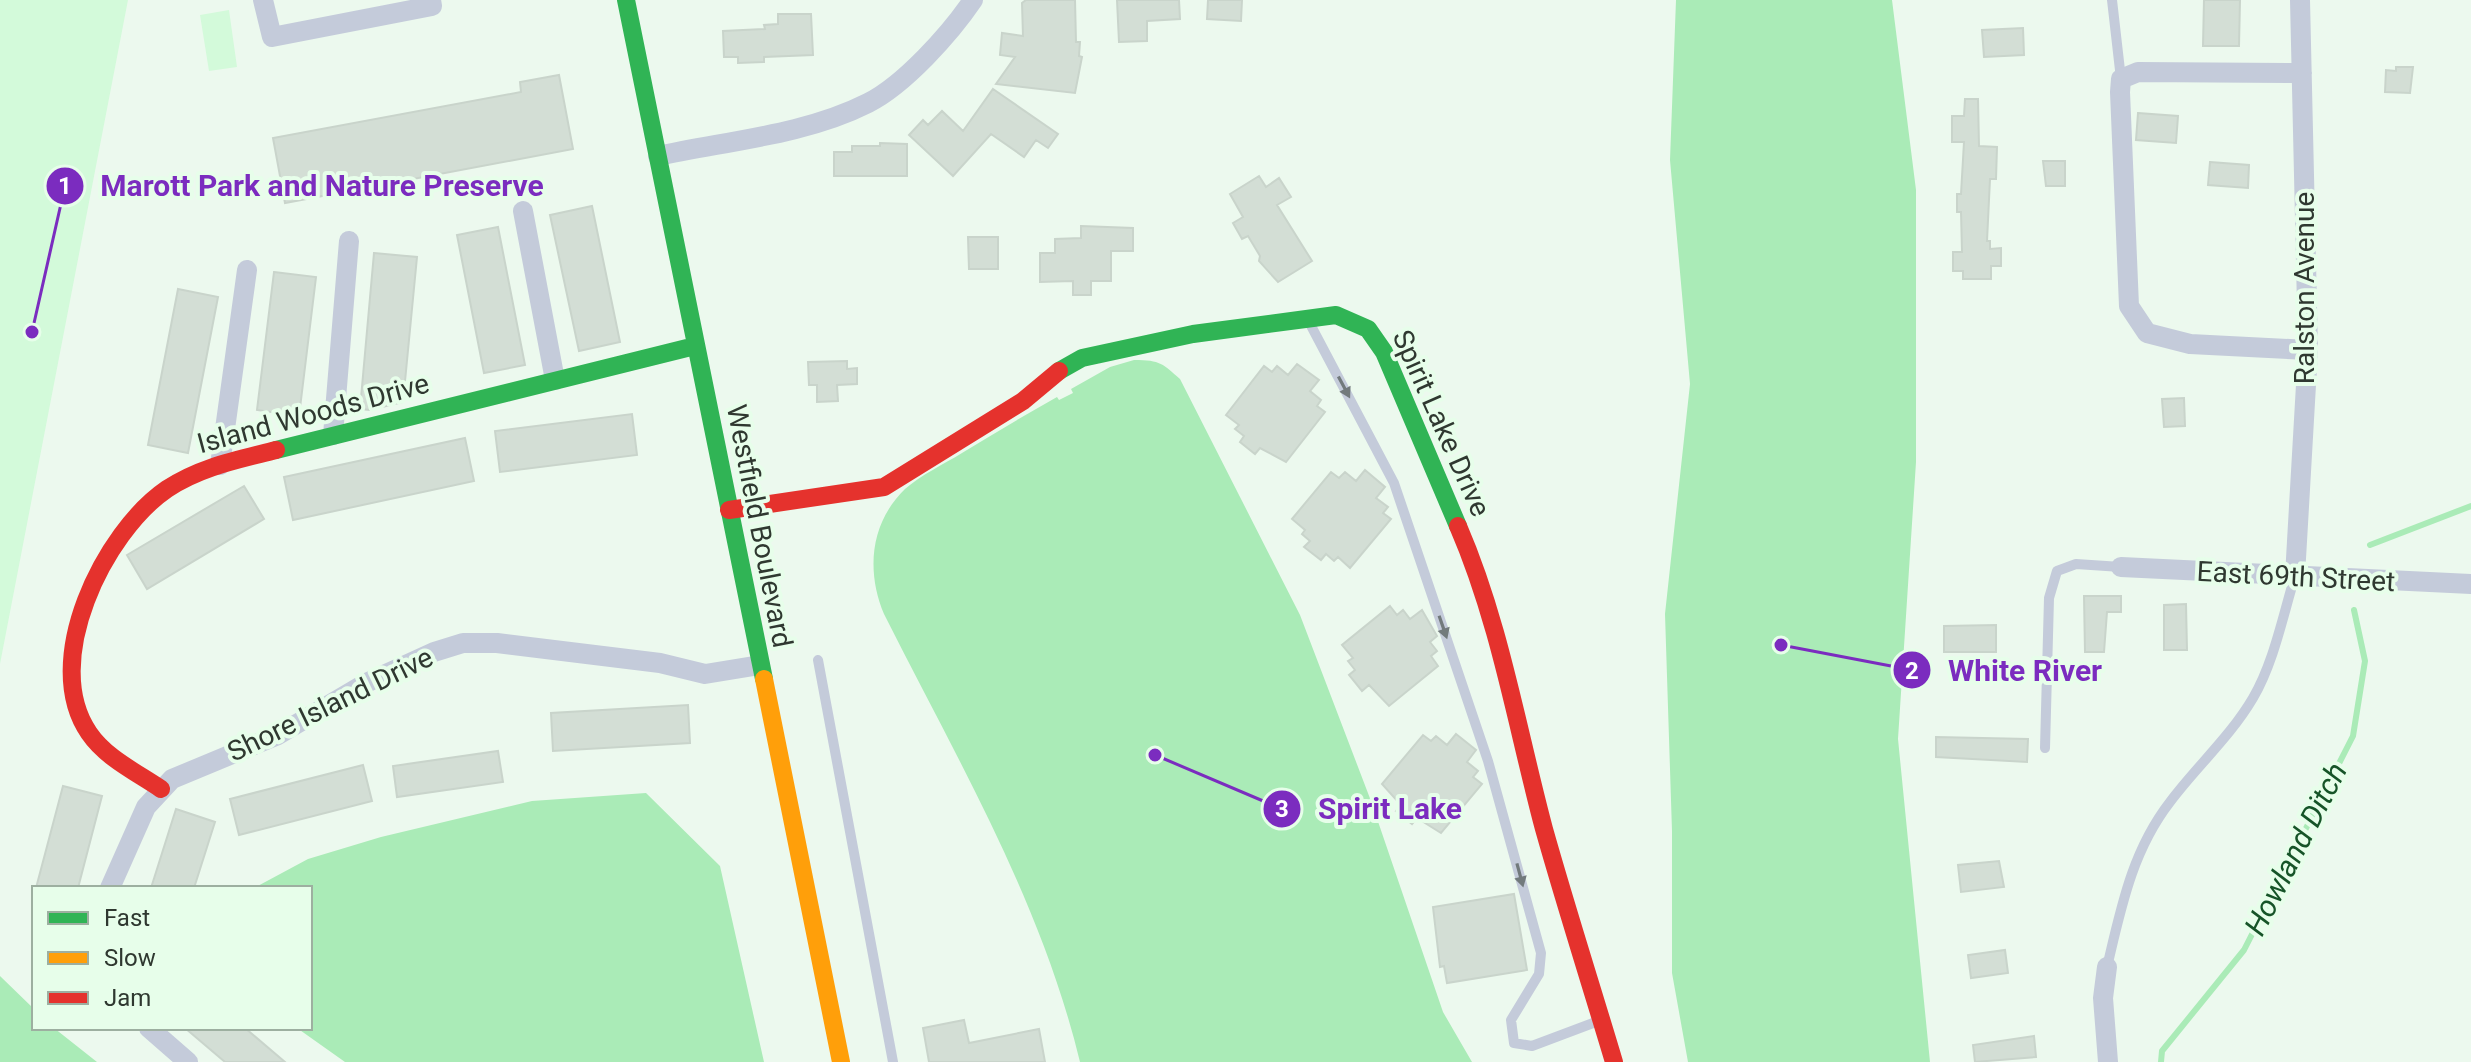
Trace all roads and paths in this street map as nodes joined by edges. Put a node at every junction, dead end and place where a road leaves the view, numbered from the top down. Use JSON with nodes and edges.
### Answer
{"nodes":[{"id":1,"x":263,"y":0,"type":"edge"},
{"id":2,"x":431,"y":0,"type":"edge"},
{"id":3,"x":626,"y":0,"type":"edge"},
{"id":4,"x":973,"y":0,"type":"edge"},
{"id":5,"x":2112,"y":0,"type":"edge"},
{"id":6,"x":2300,"y":0,"type":"edge"},
{"id":7,"x":2302,"y":73,"type":"junction"},
{"id":8,"x":2121,"y":79,"type":"junction"},
{"id":9,"x":658,"y":156,"type":"junction"},
{"id":10,"x":523,"y":211,"type":"dead end"},
{"id":11,"x":349,"y":241,"type":"dead end"},
{"id":12,"x":247,"y":270,"type":"dead end"},
{"id":13,"x":1307,"y":318,"type":"junction"},
{"id":14,"x":695,"y":346,"type":"junction"},
{"id":15,"x":2308,"y":350,"type":"junction"},
{"id":16,"x":555,"y":380,"type":"junction"},
{"id":17,"x":333,"y":435,"type":"junction"},
{"id":18,"x":220,"y":465,"type":"junction"},
{"id":19,"x":729,"y":510,"type":"junction"},
{"id":20,"x":2121,"y":567,"type":"joint"},
{"id":21,"x":2295,"y":576,"type":"junction"},
{"id":22,"x":2471,"y":584,"type":"edge"},
{"id":23,"x":818,"y":660,"type":"dead end"},
{"id":24,"x":760,"y":665,"type":"junction"},
{"id":25,"x":2045,"y":748,"type":"dead end"},
{"id":26,"x":161,"y":789,"type":"junction"},
{"id":27,"x":111,"y":886,"type":"edge"},
{"id":28,"x":2107,"y":967,"type":"joint"},
{"id":29,"x":1601,"y":1020,"type":"junction"},
{"id":30,"x":151,"y":1030,"type":"edge"},
{"id":31,"x":188,"y":1062,"type":"edge"},
{"id":32,"x":841,"y":1062,"type":"edge"},
{"id":33,"x":893,"y":1062,"type":"edge"},
{"id":34,"x":1614,"y":1062,"type":"edge"},
{"id":35,"x":2108,"y":1062,"type":"edge"}],
"edges":[{"from":1,"to":2,"type":"street"},
{"from":3,"to":9,"type":"street","name":"Westfield Boulevard"},
{"from":4,"to":9,"type":"street"},
{"from":5,"to":8,"type":"lane"},
{"from":6,"to":7,"type":"street","name":"Ralston Avenue"},
{"from":7,"to":8,"type":"street"},
{"from":7,"to":15,"type":"street","name":"Ralston Avenue"},
{"from":8,"to":15,"type":"street"},
{"from":9,"to":14,"type":"street","name":"Westfield Boulevard"},
{"from":10,"to":16,"type":"street"},
{"from":11,"to":17,"type":"street"},
{"from":12,"to":18,"type":"street"},
{"from":13,"to":19,"type":"street","name":"Spirit Lake Drive"},
{"from":13,"to":29,"type":"street","name":"Spirit Lake Drive"},
{"from":13,"to":29,"type":"lane","one_way":true},
{"from":14,"to":16,"type":"street","name":"Island Woods Drive"},
{"from":14,"to":19,"type":"street","name":"Westfield Boulevard"},
{"from":15,"to":21,"type":"street","name":"Ralston Avenue"},
{"from":16,"to":17,"type":"street","name":"Island Woods Drive"},
{"from":17,"to":18,"type":"street","name":"Island Woods Drive"},
{"from":18,"to":26,"type":"street","name":"Island Woods Drive"},
{"from":19,"to":24,"type":"street","name":"Westfield Boulevard"},
{"from":20,"to":21,"type":"street","name":"East 69th Street"},
{"from":20,"to":25,"type":"lane"},
{"from":21,"to":22,"type":"street","name":"East 69th Street"},
{"from":21,"to":28,"type":"lane"},
{"from":23,"to":33,"type":"lane"},
{"from":24,"to":26,"type":"street","name":"Shore Island Drive"},
{"from":24,"to":32,"type":"street","name":"Westfield Boulevard"},
{"from":26,"to":27,"type":"street","name":"Shore Island Drive"},
{"from":28,"to":35,"type":"street"},
{"from":29,"to":34,"type":"street","name":"Spirit Lake Drive"},
{"from":30,"to":31,"type":"street"}]}
